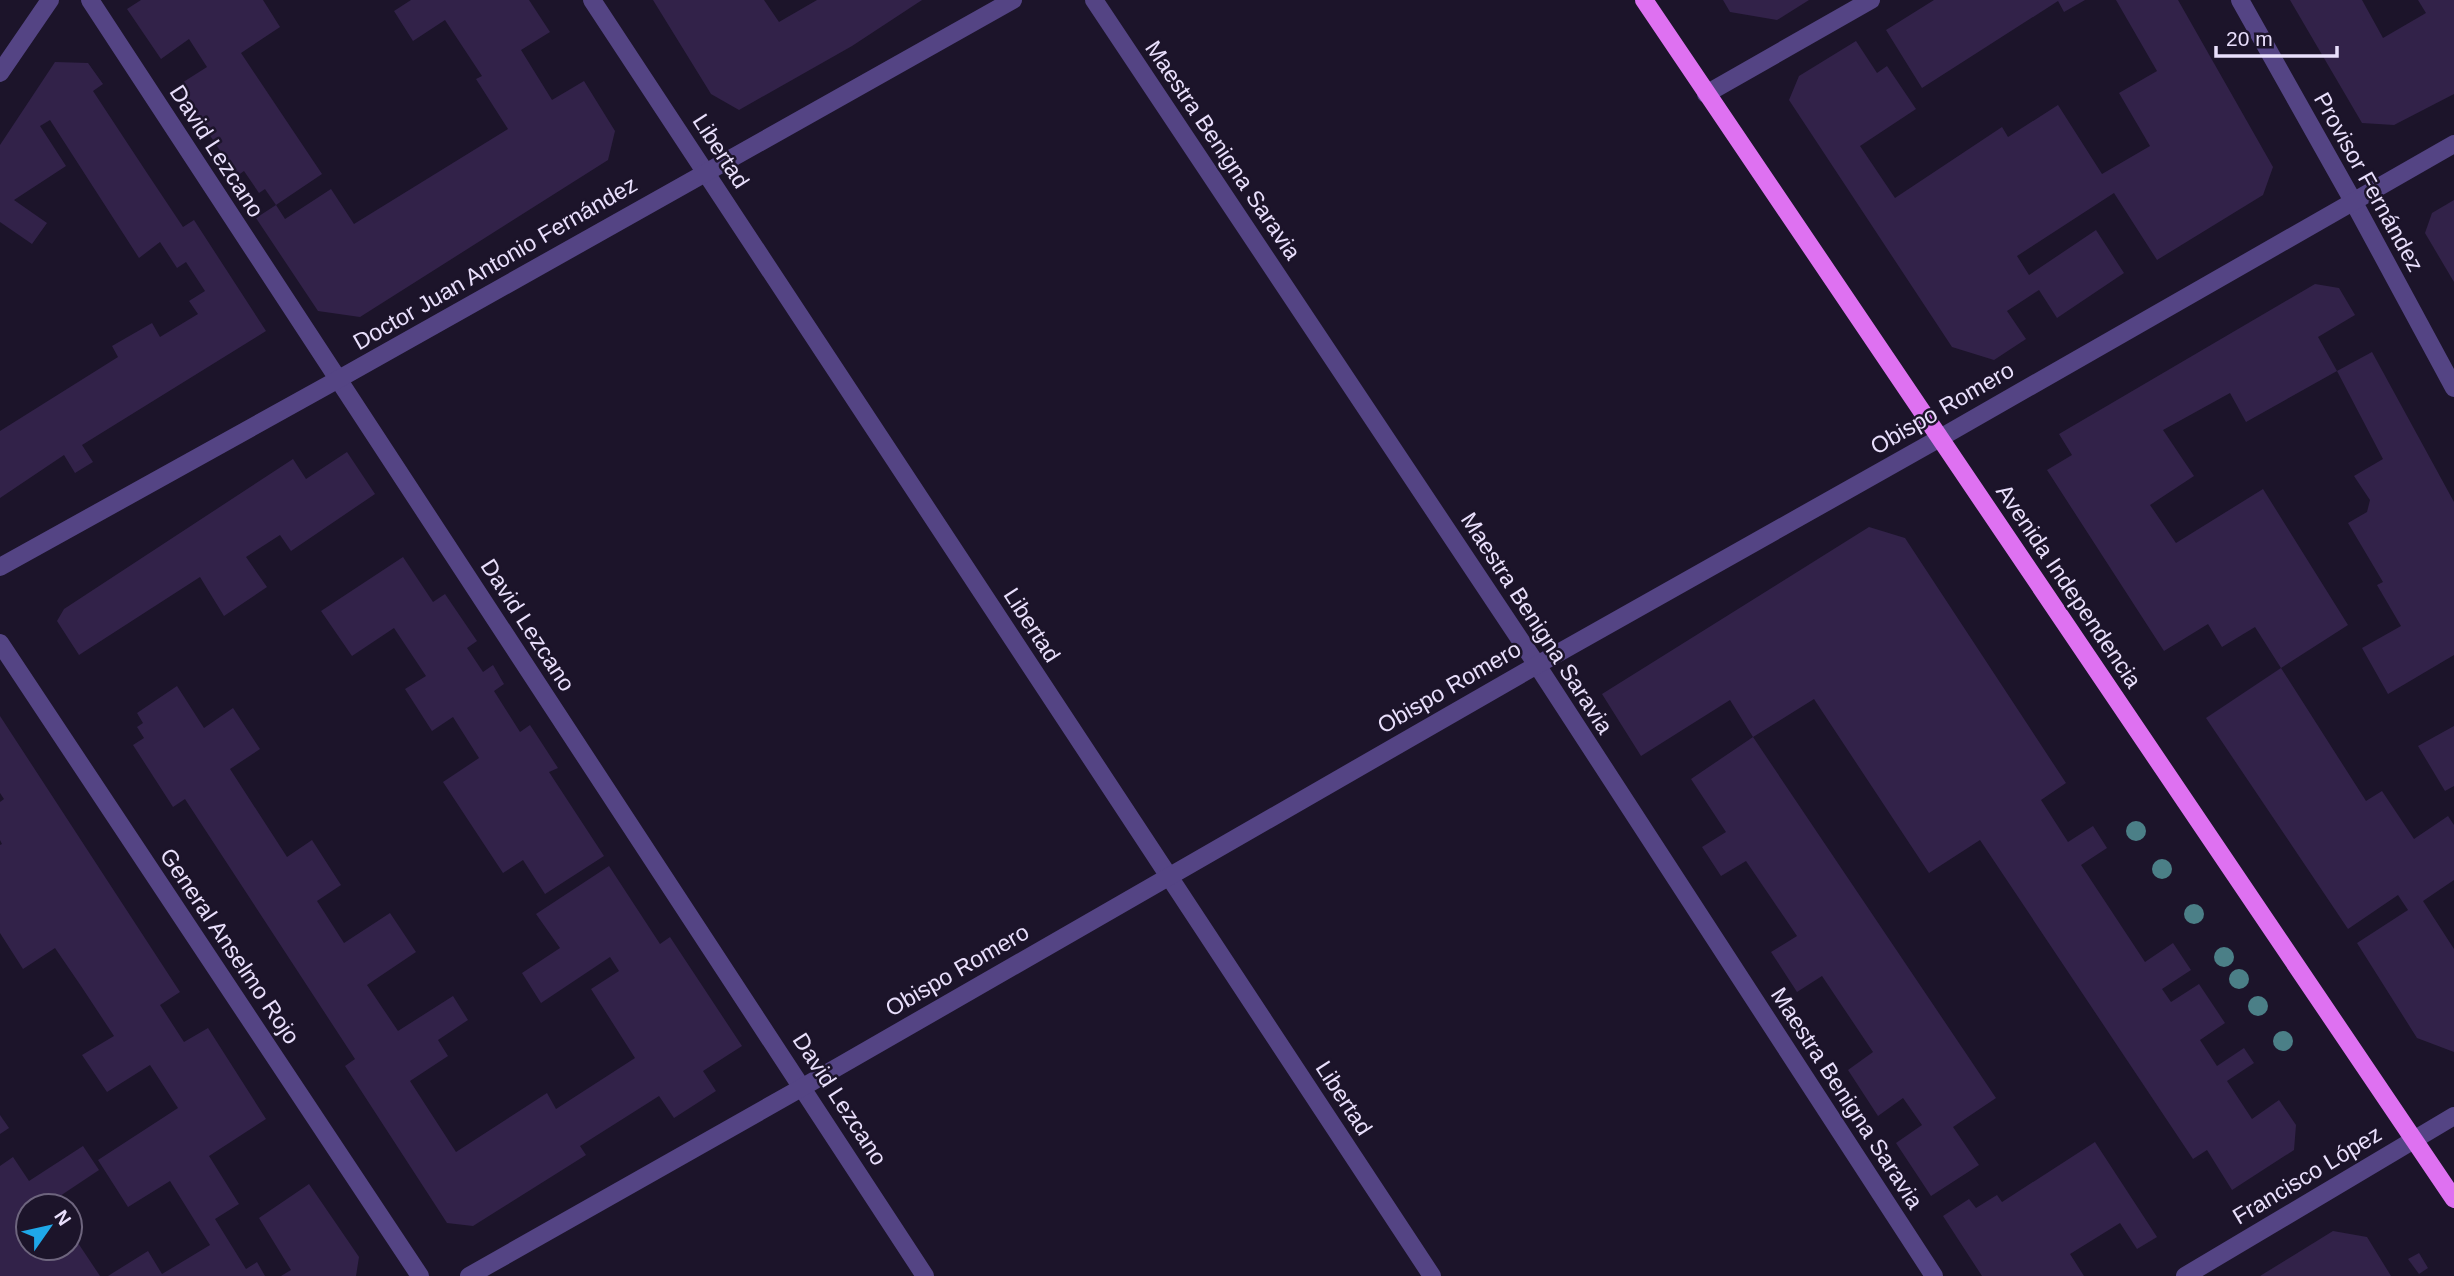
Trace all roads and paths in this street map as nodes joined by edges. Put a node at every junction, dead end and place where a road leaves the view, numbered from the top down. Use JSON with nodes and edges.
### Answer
{"nodes":[{"id":1,"x":50,"y":0,"type":"edge"},
{"id":2,"x":90,"y":0,"type":"edge"},
{"id":3,"x":592,"y":0,"type":"edge"},
{"id":4,"x":1013,"y":0,"type":"edge"},
{"id":5,"x":1094,"y":0,"type":"edge"},
{"id":6,"x":1644,"y":0,"type":"edge"},
{"id":7,"x":1871,"y":0,"type":"edge"},
{"id":8,"x":2239,"y":0,"type":"edge"},
{"id":9,"x":0,"y":73,"type":"edge"},
{"id":10,"x":1706,"y":94,"type":"junction"},
{"id":11,"x":2454,"y":144,"type":"edge"},
{"id":12,"x":705,"y":172,"type":"junction"},
{"id":13,"x":2353,"y":201,"type":"junction"},
{"id":14,"x":337,"y":380,"type":"junction"},
{"id":15,"x":2454,"y":388,"type":"edge"},
{"id":16,"x":1940,"y":438,"type":"junction"},
{"id":17,"x":0,"y":567,"type":"edge"},
{"id":18,"x":0,"y":643,"type":"edge"},
{"id":19,"x":1536,"y":665,"type":"junction"},
{"id":20,"x":1168,"y":876,"type":"junction"},
{"id":21,"x":803,"y":1087,"type":"junction"},
{"id":22,"x":2454,"y":1116,"type":"edge"},
{"id":23,"x":2413,"y":1140,"type":"junction"},
{"id":24,"x":2454,"y":1199,"type":"edge"},
{"id":25,"x":419,"y":1276,"type":"edge"},
{"id":26,"x":469,"y":1276,"type":"edge"},
{"id":27,"x":925,"y":1276,"type":"edge"},
{"id":28,"x":1432,"y":1276,"type":"edge"},
{"id":29,"x":1934,"y":1276,"type":"edge"},
{"id":30,"x":2185,"y":1276,"type":"edge"}],
"edges":[{"from":1,"to":9,"type":"street"},
{"from":2,"to":14,"type":"street","name":"David Lezcano"},
{"from":3,"to":12,"type":"street","name":"Libertad"},
{"from":4,"to":12,"type":"street","name":"Doctor Juan Antonio Fernández"},
{"from":5,"to":19,"type":"street","name":"Maestra Benigna Saravia"},
{"from":6,"to":10,"type":"main road","name":"Avenida Independencia"},
{"from":7,"to":10,"type":"street"},
{"from":8,"to":13,"type":"street","name":"Provisor Fernández"},
{"from":10,"to":16,"type":"main road","name":"Avenida Independencia"},
{"from":11,"to":13,"type":"street","name":"Obispo Romero"},
{"from":12,"to":14,"type":"street","name":"Doctor Juan Antonio Fernández"},
{"from":12,"to":20,"type":"street","name":"Libertad"},
{"from":13,"to":15,"type":"street","name":"Provisor Fernández"},
{"from":13,"to":16,"type":"street","name":"Obispo Romero"},
{"from":14,"to":17,"type":"street","name":"Doctor Juan Antonio Fernández"},
{"from":14,"to":21,"type":"street","name":"David Lezcano"},
{"from":16,"to":19,"type":"street","name":"Obispo Romero"},
{"from":16,"to":23,"type":"main road","name":"Avenida Independencia"},
{"from":18,"to":25,"type":"street","name":"General Anselmo Rojo"},
{"from":19,"to":20,"type":"street","name":"Obispo Romero"},
{"from":19,"to":29,"type":"street","name":"Maestra Benigna Saravia"},
{"from":20,"to":21,"type":"street","name":"Obispo Romero"},
{"from":20,"to":28,"type":"street","name":"Libertad"},
{"from":21,"to":26,"type":"street","name":"Obispo Romero"},
{"from":21,"to":27,"type":"street","name":"David Lezcano"},
{"from":22,"to":23,"type":"street","name":"Francisco López"},
{"from":23,"to":24,"type":"main road","name":"Avenida Independencia"},
{"from":23,"to":30,"type":"street","name":"Francisco López"}]}
